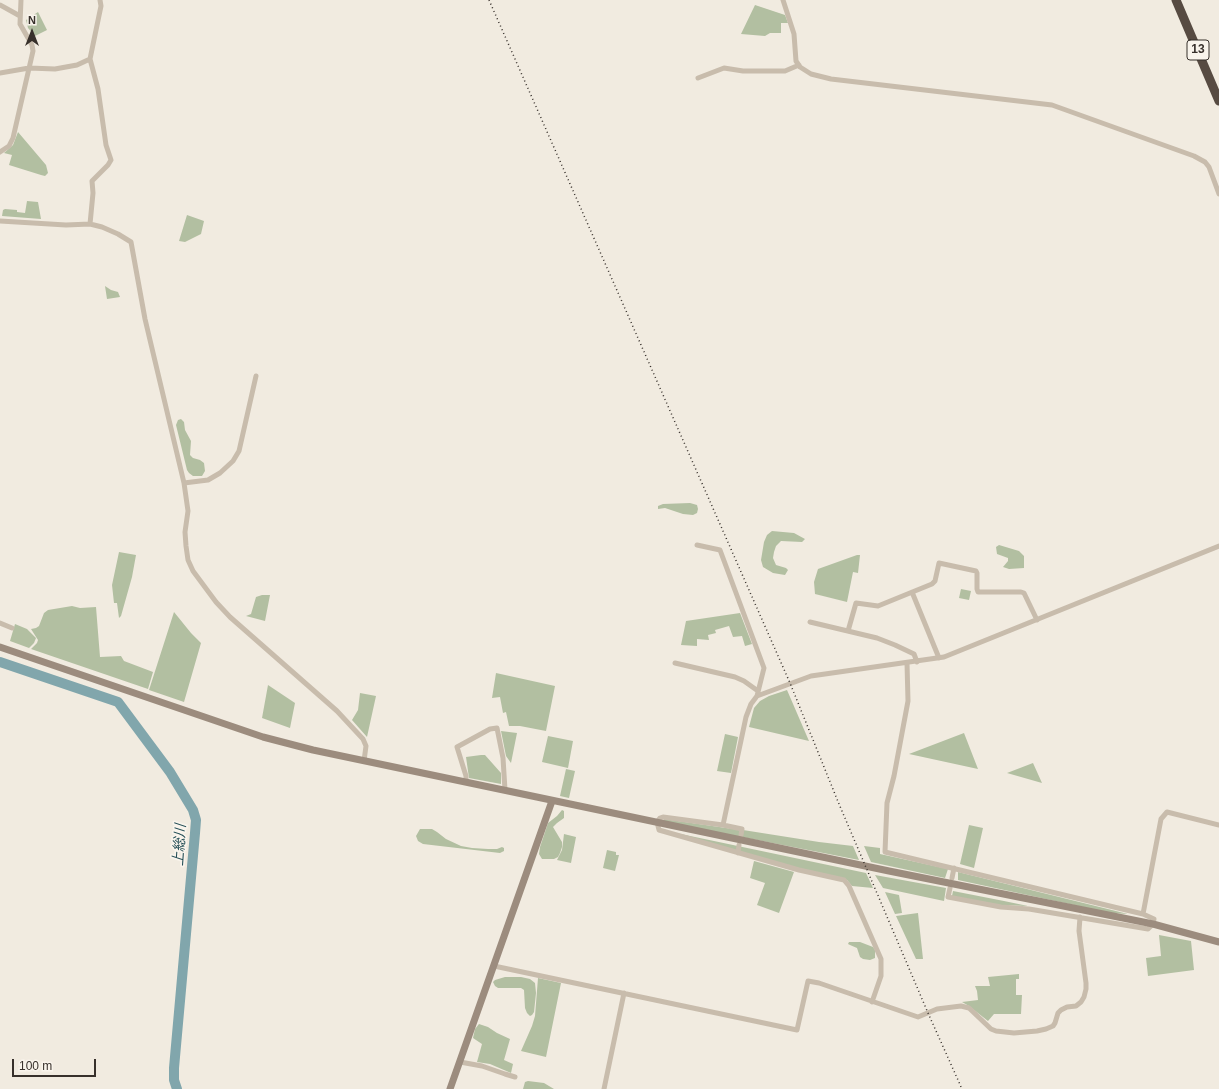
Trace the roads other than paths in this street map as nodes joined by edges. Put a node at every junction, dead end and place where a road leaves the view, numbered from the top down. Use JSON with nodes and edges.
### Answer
{"nodes":[{"id":1,"x":21,"y":0,"type":"edge"},
{"id":2,"x":100,"y":0,"type":"edge"},
{"id":3,"x":784,"y":0,"type":"edge"},
{"id":4,"x":1176,"y":0,"type":"edge"},
{"id":5,"x":0,"y":5,"type":"edge"},
{"id":6,"x":20,"y":16,"type":"junction"},
{"id":7,"x":90,"y":59,"type":"junction"},
{"id":8,"x":799,"y":65,"type":"junction"},
{"id":9,"x":29,"y":68,"type":"junction"},
{"id":10,"x":0,"y":72,"type":"edge"},
{"id":11,"x":698,"y":78,"type":"dead end"},
{"id":12,"x":1219,"y":100,"type":"edge"},
{"id":13,"x":0,"y":152,"type":"edge"},
{"id":14,"x":1219,"y":194,"type":"edge"},
{"id":15,"x":0,"y":221,"type":"edge"},
{"id":16,"x":90,"y":224,"type":"junction"},
{"id":17,"x":256,"y":376,"type":"dead end"},
{"id":18,"x":184,"y":483,"type":"junction"},
{"id":19,"x":697,"y":545,"type":"dead end"},
{"id":20,"x":1219,"y":546,"type":"edge"},
{"id":21,"x":912,"y":592,"type":"junction"},
{"id":22,"x":1037,"y":620,"type":"junction"},
{"id":23,"x":810,"y":622,"type":"dead end"},
{"id":24,"x":0,"y":623,"type":"edge"},
{"id":25,"x":12,"y":628,"type":"dead end"},
{"id":26,"x":848,"y":631,"type":"junction"},
{"id":27,"x":0,"y":648,"type":"edge"},
{"id":28,"x":939,"y":658,"type":"junction"},
{"id":29,"x":917,"y":662,"type":"junction"},
{"id":30,"x":675,"y":663,"type":"dead end"},
{"id":31,"x":907,"y":663,"type":"junction"},
{"id":32,"x":758,"y":693,"type":"junction"},
{"id":33,"x":364,"y":762,"type":"junction"},
{"id":34,"x":466,"y":782,"type":"junction"},
{"id":35,"x":505,"y":790,"type":"junction"},
{"id":36,"x":552,"y":801,"type":"junction"},
{"id":37,"x":657,"y":822,"type":"junction"},
{"id":38,"x":723,"y":825,"type":"junction"},
{"id":39,"x":1219,"y":825,"type":"edge"},
{"id":40,"x":741,"y":835,"type":"dead end"},
{"id":41,"x":739,"y":845,"type":"dead end"},
{"id":42,"x":738,"y":853,"type":"junction"},
{"id":43,"x":954,"y":868,"type":"junction"},
{"id":44,"x":952,"y":878,"type":"dead end"},
{"id":45,"x":950,"y":888,"type":"dead end"},
{"id":46,"x":1143,"y":914,"type":"junction"},
{"id":47,"x":1080,"y":917,"type":"junction"},
{"id":48,"x":1152,"y":924,"type":"junction"},
{"id":49,"x":1219,"y":942,"type":"edge"},
{"id":50,"x":494,"y":966,"type":"junction"},
{"id":51,"x":624,"y":993,"type":"junction"},
{"id":52,"x":872,"y":1002,"type":"junction"},
{"id":53,"x":460,"y":1062,"type":"junction"},
{"id":54,"x":515,"y":1077,"type":"dead end"},
{"id":55,"x":450,"y":1089,"type":"edge"},
{"id":56,"x":604,"y":1089,"type":"edge"}],
"edges":[{"from":1,"to":6,"type":"street"},
{"from":2,"to":7,"type":"street"},
{"from":3,"to":8,"type":"street"},
{"from":4,"to":12,"type":"highway","number":"13"},
{"from":5,"to":6,"type":"street"},
{"from":6,"to":9,"type":"street"},
{"from":7,"to":9,"type":"street"},
{"from":7,"to":16,"type":"street"},
{"from":8,"to":11,"type":"street"},
{"from":8,"to":14,"type":"street"},
{"from":9,"to":10,"type":"street"},
{"from":9,"to":13,"type":"street"},
{"from":15,"to":16,"type":"street"},
{"from":16,"to":18,"type":"street"},
{"from":17,"to":18,"type":"street"},
{"from":18,"to":33,"type":"street"},
{"from":19,"to":32,"type":"street"},
{"from":20,"to":22,"type":"street"},
{"from":21,"to":22,"type":"street"},
{"from":21,"to":26,"type":"street"},
{"from":21,"to":28,"type":"street"},
{"from":22,"to":28,"type":"street"},
{"from":23,"to":26,"type":"street"},
{"from":24,"to":25,"type":"street"},
{"from":26,"to":29,"type":"street"},
{"from":27,"to":33,"type":"street"},
{"from":28,"to":29,"type":"street"},
{"from":29,"to":31,"type":"street"},
{"from":30,"to":32,"type":"street"},
{"from":31,"to":32,"type":"street"},
{"from":31,"to":43,"type":"street"},
{"from":32,"to":38,"type":"street"},
{"from":33,"to":34,"type":"street"},
{"from":34,"to":35,"type":"street"},
{"from":34,"to":35,"type":"street"},
{"from":35,"to":36,"type":"street"},
{"from":36,"to":37,"type":"street"},
{"from":36,"to":50,"type":"street"},
{"from":37,"to":38,"type":"street"},
{"from":37,"to":42,"type":"street"},
{"from":37,"to":48,"type":"street"},
{"from":38,"to":40,"type":"street"},
{"from":39,"to":46,"type":"street"},
{"from":41,"to":42,"type":"street"},
{"from":42,"to":52,"type":"street"},
{"from":43,"to":44,"type":"street"},
{"from":43,"to":46,"type":"street"},
{"from":45,"to":47,"type":"street"},
{"from":46,"to":48,"type":"street"},
{"from":47,"to":48,"type":"street"},
{"from":47,"to":52,"type":"street"},
{"from":48,"to":49,"type":"street"},
{"from":50,"to":51,"type":"street"},
{"from":50,"to":53,"type":"street"},
{"from":51,"to":52,"type":"street"},
{"from":51,"to":56,"type":"street"},
{"from":53,"to":54,"type":"street"},
{"from":53,"to":55,"type":"street"}]}
